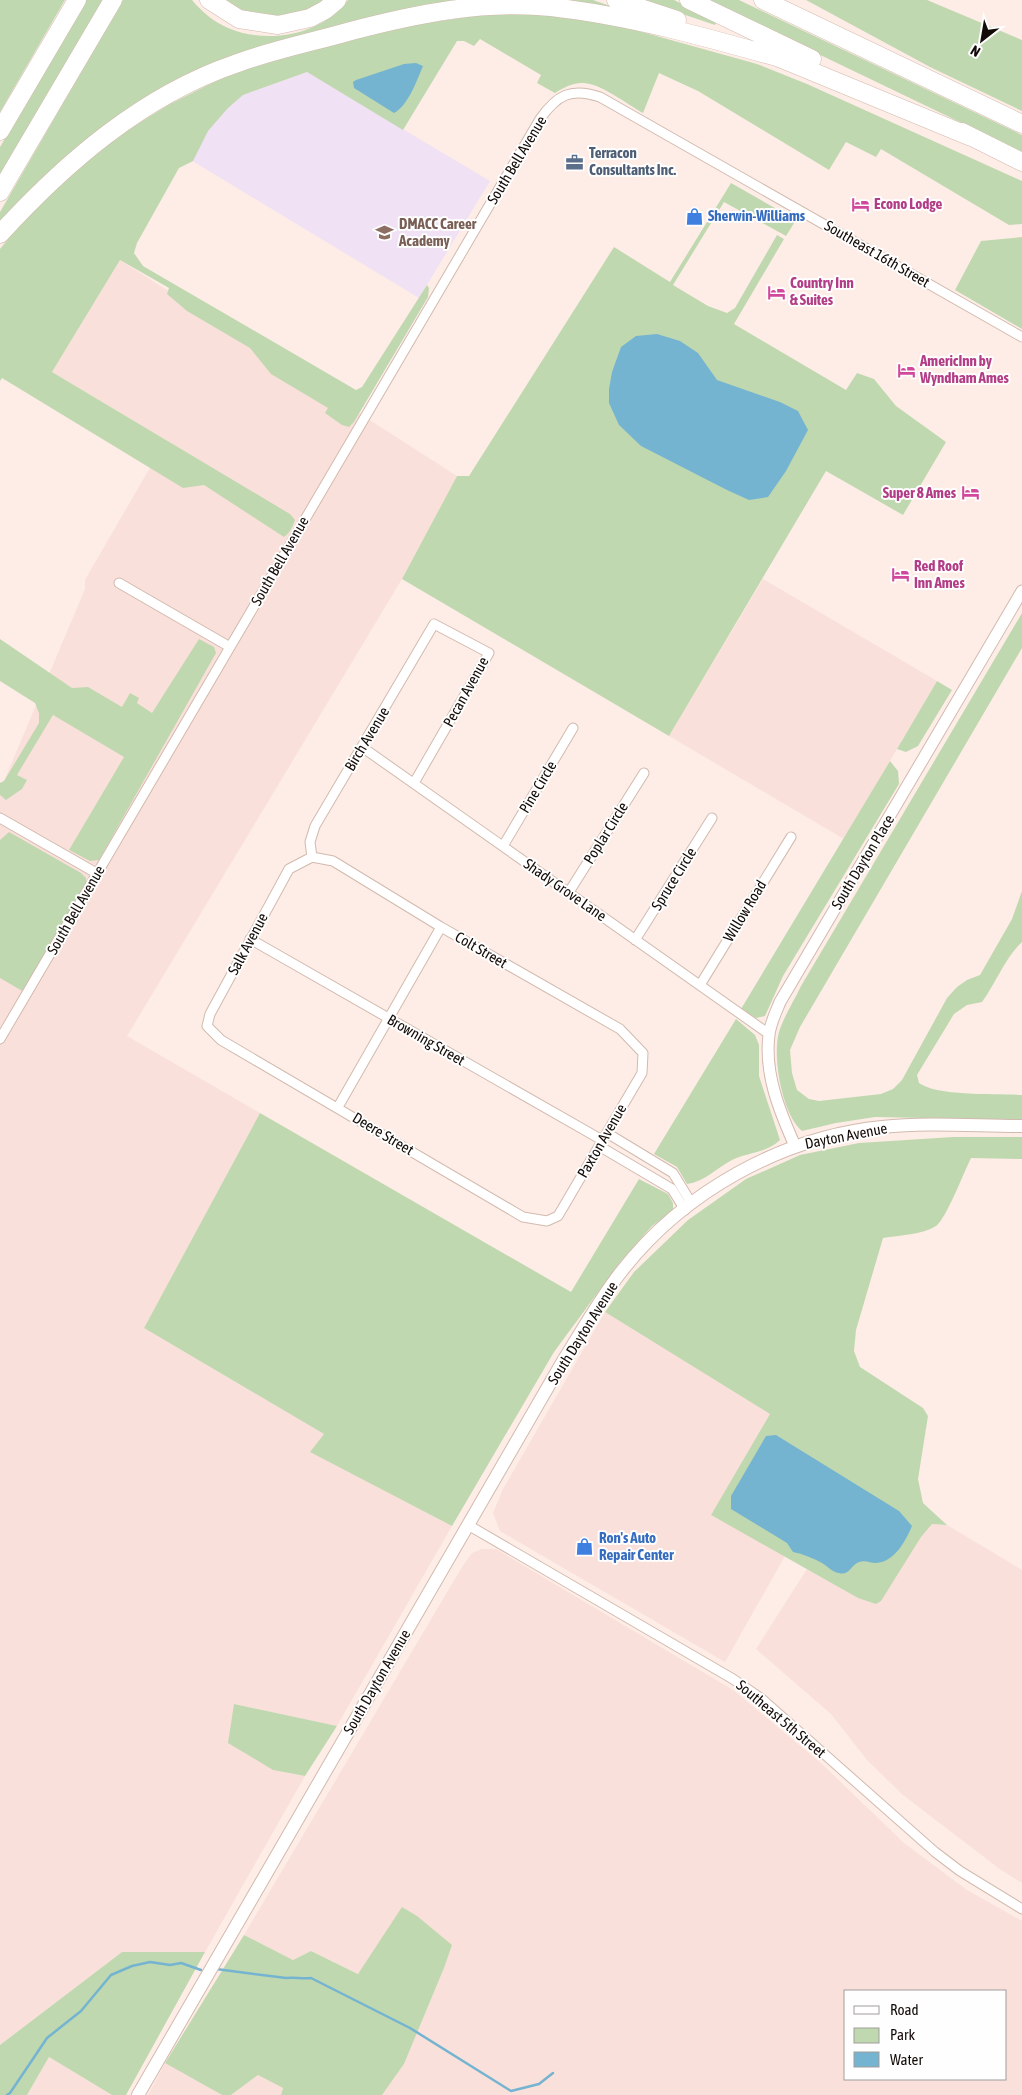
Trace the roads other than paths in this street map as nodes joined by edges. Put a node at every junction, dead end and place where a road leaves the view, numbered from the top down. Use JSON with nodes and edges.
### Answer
{"nodes":[{"id":1,"x":77,"y":0,"type":"edge"},
{"id":2,"x":113,"y":0,"type":"edge"},
{"id":3,"x":209,"y":0,"type":"edge"},
{"id":4,"x":337,"y":0,"type":"edge"},
{"id":5,"x":616,"y":0,"type":"edge"},
{"id":6,"x":689,"y":0,"type":"edge"},
{"id":7,"x":763,"y":0,"type":"edge"},
{"id":8,"x":792,"y":0,"type":"edge"},
{"id":9,"x":787,"y":60,"type":"junction"},
{"id":10,"x":571,"y":93,"type":"joint"},
{"id":11,"x":986,"y":107,"type":"junction"},
{"id":12,"x":1022,"y":124,"type":"edge"},
{"id":13,"x":0,"y":131,"type":"edge"},
{"id":14,"x":971,"y":137,"type":"junction"},
{"id":15,"x":1022,"y":162,"type":"edge"},
{"id":16,"x":0,"y":192,"type":"edge"},
{"id":17,"x":0,"y":234,"type":"edge"},
{"id":18,"x":1022,"y":337,"type":"edge"},
{"id":19,"x":119,"y":583,"type":"dead end"},
{"id":20,"x":1022,"y":591,"type":"edge"},
{"id":21,"x":434,"y":624,"type":"joint"},
{"id":22,"x":230,"y":647,"type":"junction"},
{"id":23,"x":573,"y":728,"type":"dead end"},
{"id":24,"x":362,"y":747,"type":"junction"},
{"id":25,"x":644,"y":773,"type":"dead end"},
{"id":26,"x":414,"y":783,"type":"junction"},
{"id":27,"x":0,"y":818,"type":"edge"},
{"id":28,"x":712,"y":818,"type":"dead end"},
{"id":29,"x":791,"y":837,"type":"dead end"},
{"id":30,"x":503,"y":846,"type":"junction"},
{"id":31,"x":312,"y":857,"type":"junction"},
{"id":32,"x":98,"y":874,"type":"junction"},
{"id":33,"x":569,"y":892,"type":"junction"},
{"id":34,"x":441,"y":927,"type":"junction"},
{"id":35,"x":250,"y":939,"type":"junction"},
{"id":36,"x":635,"y":940,"type":"junction"},
{"id":37,"x":700,"y":986,"type":"junction"},
{"id":38,"x":389,"y":1019,"type":"junction"},
{"id":39,"x":768,"y":1034,"type":"junction"},
{"id":40,"x":0,"y":1039,"type":"edge"},
{"id":41,"x":221,"y":1040,"type":"joint"},
{"id":42,"x":643,"y":1053,"type":"joint"},
{"id":43,"x":338,"y":1107,"type":"junction"},
{"id":44,"x":1022,"y":1126,"type":"edge"},
{"id":45,"x":603,"y":1140,"type":"junction"},
{"id":46,"x":795,"y":1146,"type":"junction"},
{"id":47,"x":688,"y":1207,"type":"junction"},
{"id":48,"x":547,"y":1221,"type":"joint"},
{"id":49,"x":622,"y":1271,"type":"joint"},
{"id":50,"x":468,"y":1526,"type":"junction"},
{"id":51,"x":1022,"y":1908,"type":"edge"},
{"id":52,"x":138,"y":2095,"type":"edge"}],
"edges":[{"from":1,"to":13,"type":"highway"},
{"from":2,"to":16,"type":"highway"},
{"from":3,"to":4,"type":"highway"},
{"from":5,"to":9,"type":"highway"},
{"from":6,"to":14,"type":"highway"},
{"from":7,"to":11,"type":"highway"},
{"from":8,"to":11,"type":"highway"},
{"from":9,"to":14,"type":"highway"},
{"from":9,"to":17,"type":"highway"},
{"from":10,"to":18,"type":"street","name":"Southeast 16th Street"},
{"from":10,"to":22,"type":"street","name":"South Bell Avenue"},
{"from":11,"to":12,"type":"highway"},
{"from":14,"to":15,"type":"highway"},
{"from":19,"to":22,"type":"street"},
{"from":20,"to":39,"type":"street","name":"South Dayton Place"},
{"from":21,"to":24,"type":"street","name":"Birch Avenue"},
{"from":21,"to":26,"type":"street","name":"Pecan Avenue"},
{"from":22,"to":32,"type":"street","name":"South Bell Avenue"},
{"from":23,"to":30,"type":"street","name":"Pine Circle"},
{"from":24,"to":26,"type":"street","name":"Shady Grove Lane"},
{"from":24,"to":31,"type":"street","name":"Birch Avenue"},
{"from":25,"to":33,"type":"street","name":"Poplar Circle"},
{"from":26,"to":30,"type":"street","name":"Shady Grove Lane"},
{"from":27,"to":32,"type":"street"},
{"from":28,"to":36,"type":"street","name":"Spruce Circle"},
{"from":29,"to":37,"type":"street","name":"Willow Road"},
{"from":30,"to":33,"type":"street","name":"Shady Grove Lane"},
{"from":31,"to":34,"type":"street","name":"Colt Street"},
{"from":31,"to":35,"type":"street","name":"Salk Avenue"},
{"from":32,"to":40,"type":"street","name":"South Bell Avenue"},
{"from":33,"to":36,"type":"street","name":"Shady Grove Lane"},
{"from":34,"to":38,"type":"street"},
{"from":34,"to":42,"type":"street","name":"Colt Street"},
{"from":35,"to":38,"type":"street","name":"Browning Street"},
{"from":35,"to":41,"type":"street","name":"Salk Avenue"},
{"from":36,"to":37,"type":"street","name":"Shady Grove Lane"},
{"from":37,"to":39,"type":"street","name":"Shady Grove Lane"},
{"from":38,"to":43,"type":"street"},
{"from":38,"to":45,"type":"street","name":"Browning Street"},
{"from":39,"to":46,"type":"street","name":"South Dayton Place"},
{"from":41,"to":43,"type":"street","name":"Deere Street"},
{"from":42,"to":45,"type":"street","name":"Paxton Avenue"},
{"from":43,"to":48,"type":"street","name":"Deere Street"},
{"from":44,"to":46,"type":"main road","name":"Dayton Avenue"},
{"from":45,"to":47,"type":"street","name":"Browning Street"},
{"from":45,"to":47,"type":"street","name":"Browning Street"},
{"from":45,"to":48,"type":"street","name":"Paxton Avenue"},
{"from":46,"to":47,"type":"main road","name":"Dayton Avenue"},
{"from":47,"to":49,"type":"main road","name":"Dayton Avenue"},
{"from":49,"to":50,"type":"main road","name":"South Dayton Avenue"},
{"from":50,"to":51,"type":"street","name":"Southeast 5th Street"},
{"from":50,"to":52,"type":"main road","name":"South Dayton Avenue"}]}
